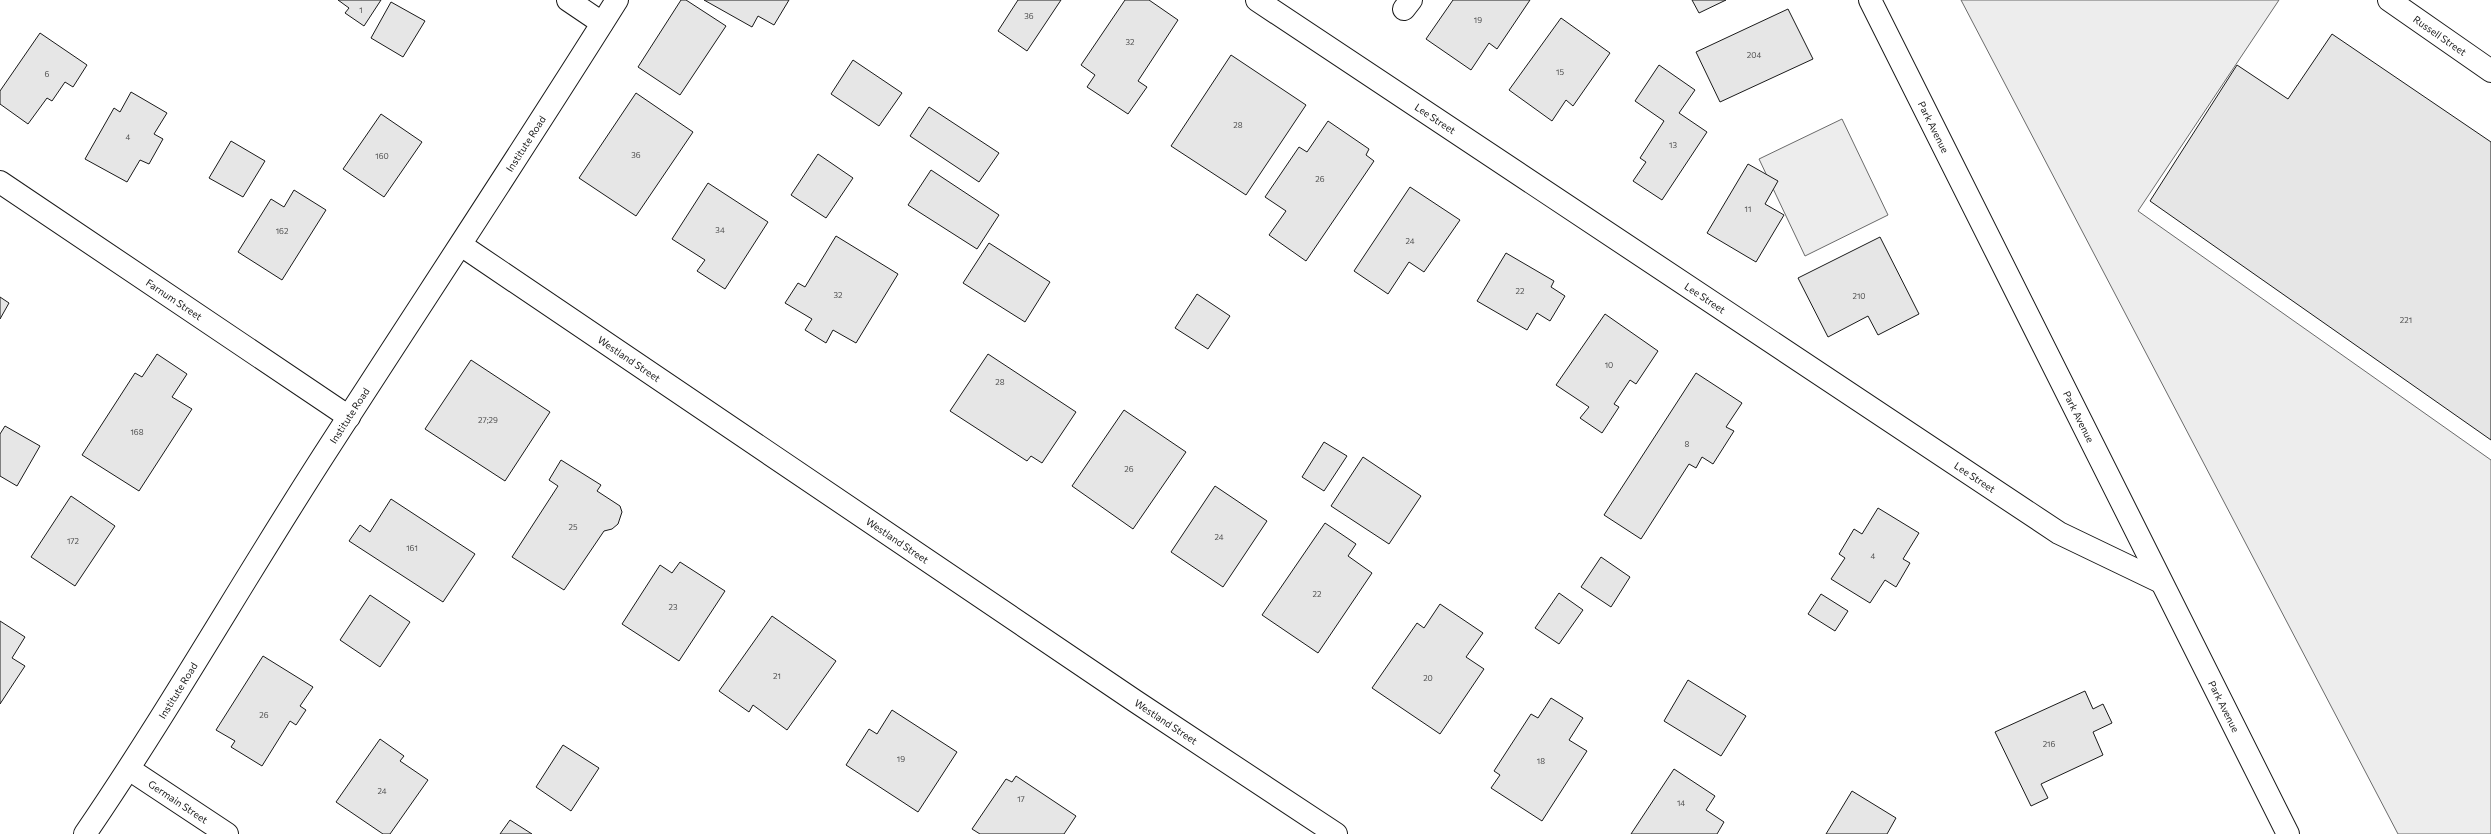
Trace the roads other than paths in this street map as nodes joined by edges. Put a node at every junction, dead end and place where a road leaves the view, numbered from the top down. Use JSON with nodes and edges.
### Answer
{"nodes":[{"id":1,"x":568,"y":0,"type":"edge"},
{"id":2,"x":617,"y":0,"type":"edge"},
{"id":3,"x":1257,"y":0,"type":"edge"},
{"id":4,"x":1870,"y":0,"type":"edge"},
{"id":5,"x":2389,"y":0,"type":"edge"},
{"id":6,"x":602,"y":23,"type":"junction"},
{"id":7,"x":2491,"y":71,"type":"edge"},
{"id":8,"x":0,"y":182,"type":"edge"},
{"id":9,"x":461,"y":245,"type":"junction"},
{"id":10,"x":348,"y":417,"type":"junction"},
{"id":11,"x":2161,"y":582,"type":"junction"},
{"id":12,"x":129,"y":769,"type":"junction"},
{"id":13,"x":2286,"y":833,"type":"edge"},
{"id":14,"x":85,"y":834,"type":"edge"},
{"id":15,"x":227,"y":834,"type":"edge"},
{"id":16,"x":1336,"y":834,"type":"edge"}],
"edges":[{"from":1,"to":6,"type":"street"},
{"from":2,"to":6,"type":"street","name":"Institute Road"},
{"from":3,"to":11,"type":"street","name":"Lee Street"},
{"from":4,"to":11,"type":"street","name":"Park Avenue"},
{"from":5,"to":7,"type":"street","name":"Russell Street"},
{"from":6,"to":9,"type":"street","name":"Institute Road"},
{"from":8,"to":10,"type":"street","name":"Farnum Street"},
{"from":9,"to":10,"type":"street","name":"Institute Road"},
{"from":9,"to":16,"type":"street","name":"Westland Street"},
{"from":10,"to":12,"type":"street","name":"Institute Road"},
{"from":11,"to":13,"type":"street","name":"Park Avenue"},
{"from":12,"to":14,"type":"street","name":"Institute Road"},
{"from":12,"to":15,"type":"street","name":"Germain Street"}]}
